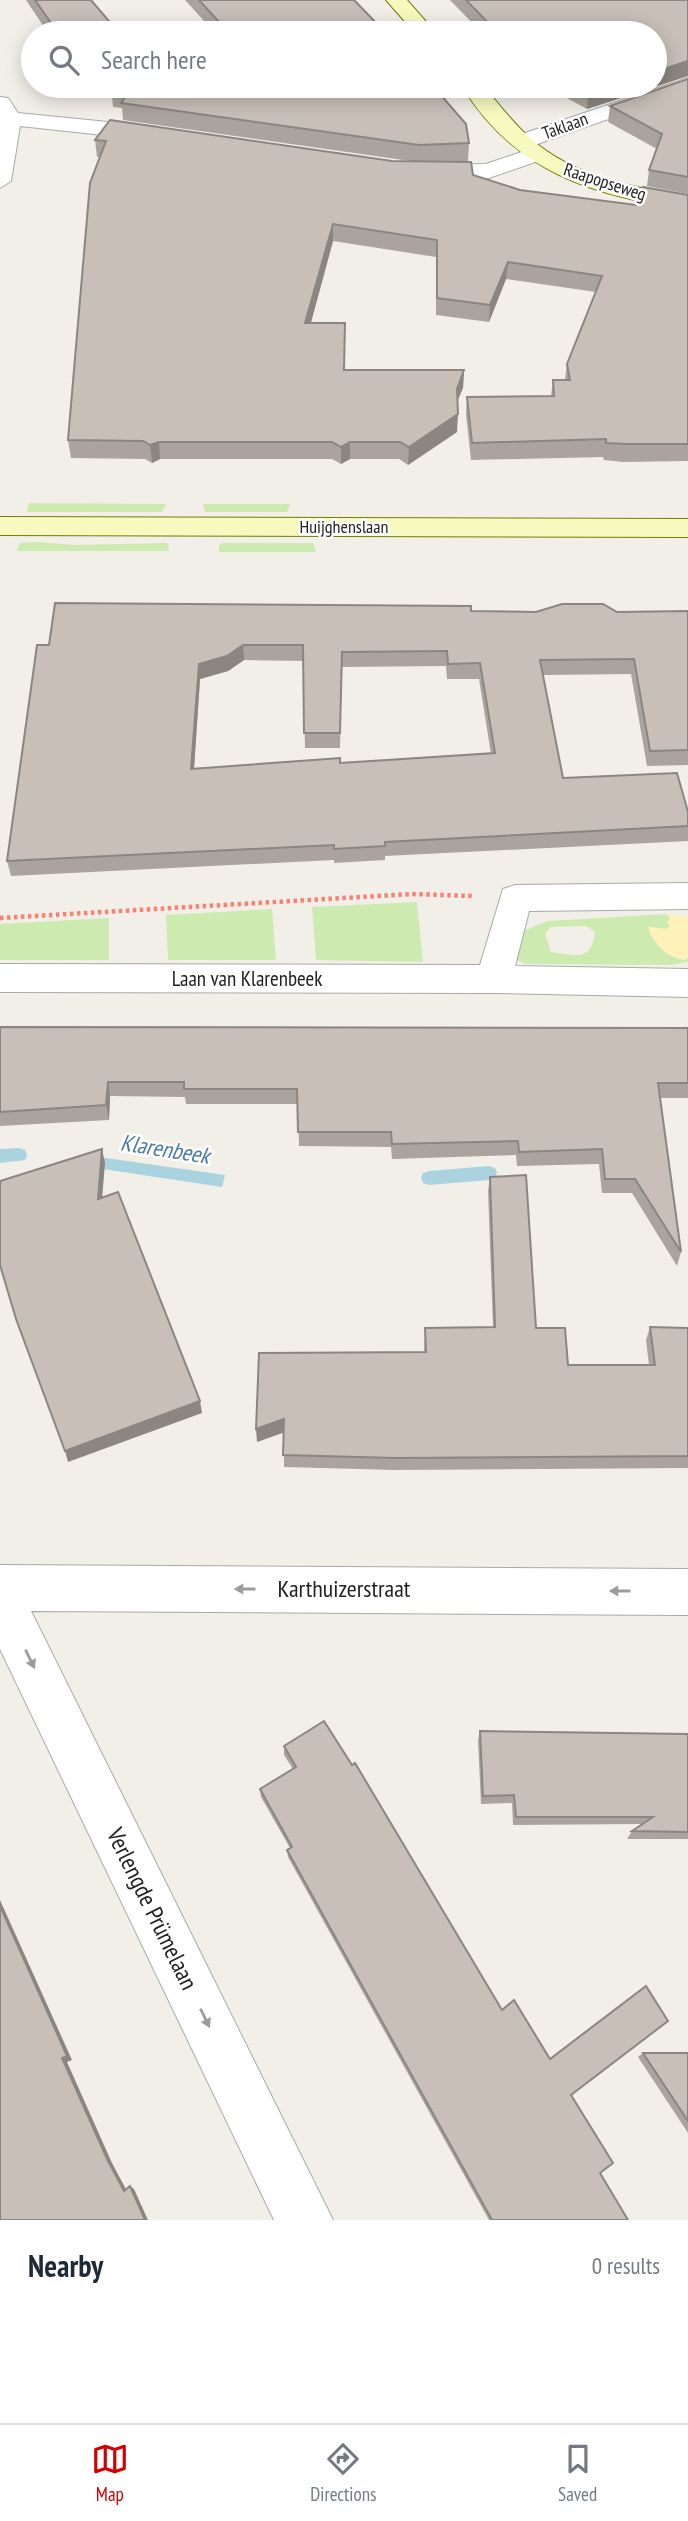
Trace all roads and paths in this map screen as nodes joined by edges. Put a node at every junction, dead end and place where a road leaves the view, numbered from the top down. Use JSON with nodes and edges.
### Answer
{"nodes":[{"id":1,"x":396,"y":0,"type":"edge"},
{"id":2,"x":415,"y":21,"type":"edge"},
{"id":3,"x":688,"y":84,"type":"edge"},
{"id":4,"x":667,"y":92,"type":"edge"},
{"id":5,"x":483,"y":98,"type":"edge"},
{"id":6,"x":653,"y":98,"type":"edge"},
{"id":7,"x":4,"y":113,"type":"edge"},
{"id":8,"x":177,"y":137,"type":"edge"},
{"id":9,"x":529,"y":148,"type":"junction"},
{"id":10,"x":404,"y":170,"type":"edge"},
{"id":11,"x":0,"y":181,"type":"edge"},
{"id":12,"x":688,"y":203,"type":"edge"},
{"id":13,"x":0,"y":527,"type":"edge"},
{"id":14,"x":688,"y":528,"type":"edge"},
{"id":15,"x":688,"y":895,"type":"edge"},
{"id":16,"x":515,"y":898,"type":"junction"},
{"id":17,"x":0,"y":918,"type":"edge"},
{"id":18,"x":0,"y":978,"type":"edge"},
{"id":19,"x":494,"y":979,"type":"junction"},
{"id":20,"x":688,"y":983,"type":"edge"},
{"id":21,"x":0,"y":1588,"type":"edge"},
{"id":22,"x":688,"y":1592,"type":"edge"},
{"id":23,"x":0,"y":1598,"type":"edge"},
{"id":24,"x":304,"y":2220,"type":"edge"}],
"edges":[{"from":1,"to":2,"type":"street"},
{"from":3,"to":4,"type":"street","name":"Taklaan"},
{"from":5,"to":9,"type":"street","name":"Raapopseweg"},
{"from":6,"to":9,"type":"street","name":"Taklaan"},
{"from":7,"to":8,"type":"street"},
{"from":7,"to":11,"type":"street"},
{"from":9,"to":10,"type":"street","name":"Taklaan"},
{"from":9,"to":12,"type":"street","name":"Raapopseweg"},
{"from":13,"to":14,"type":"street","name":"Huijghenslaan"},
{"from":15,"to":16,"type":"street"},
{"from":16,"to":17,"type":"path"},
{"from":16,"to":19,"type":"street"},
{"from":18,"to":19,"type":"street","name":"Laan van Klarenbeek"},
{"from":19,"to":20,"type":"street","name":"Laan van Klarenbeek"},
{"from":22,"to":21,"type":"street","name":"Karthuizerstraat","one_way":true},
{"from":23,"to":24,"type":"street","name":"Verlengde Prümelaan","one_way":true}]}
